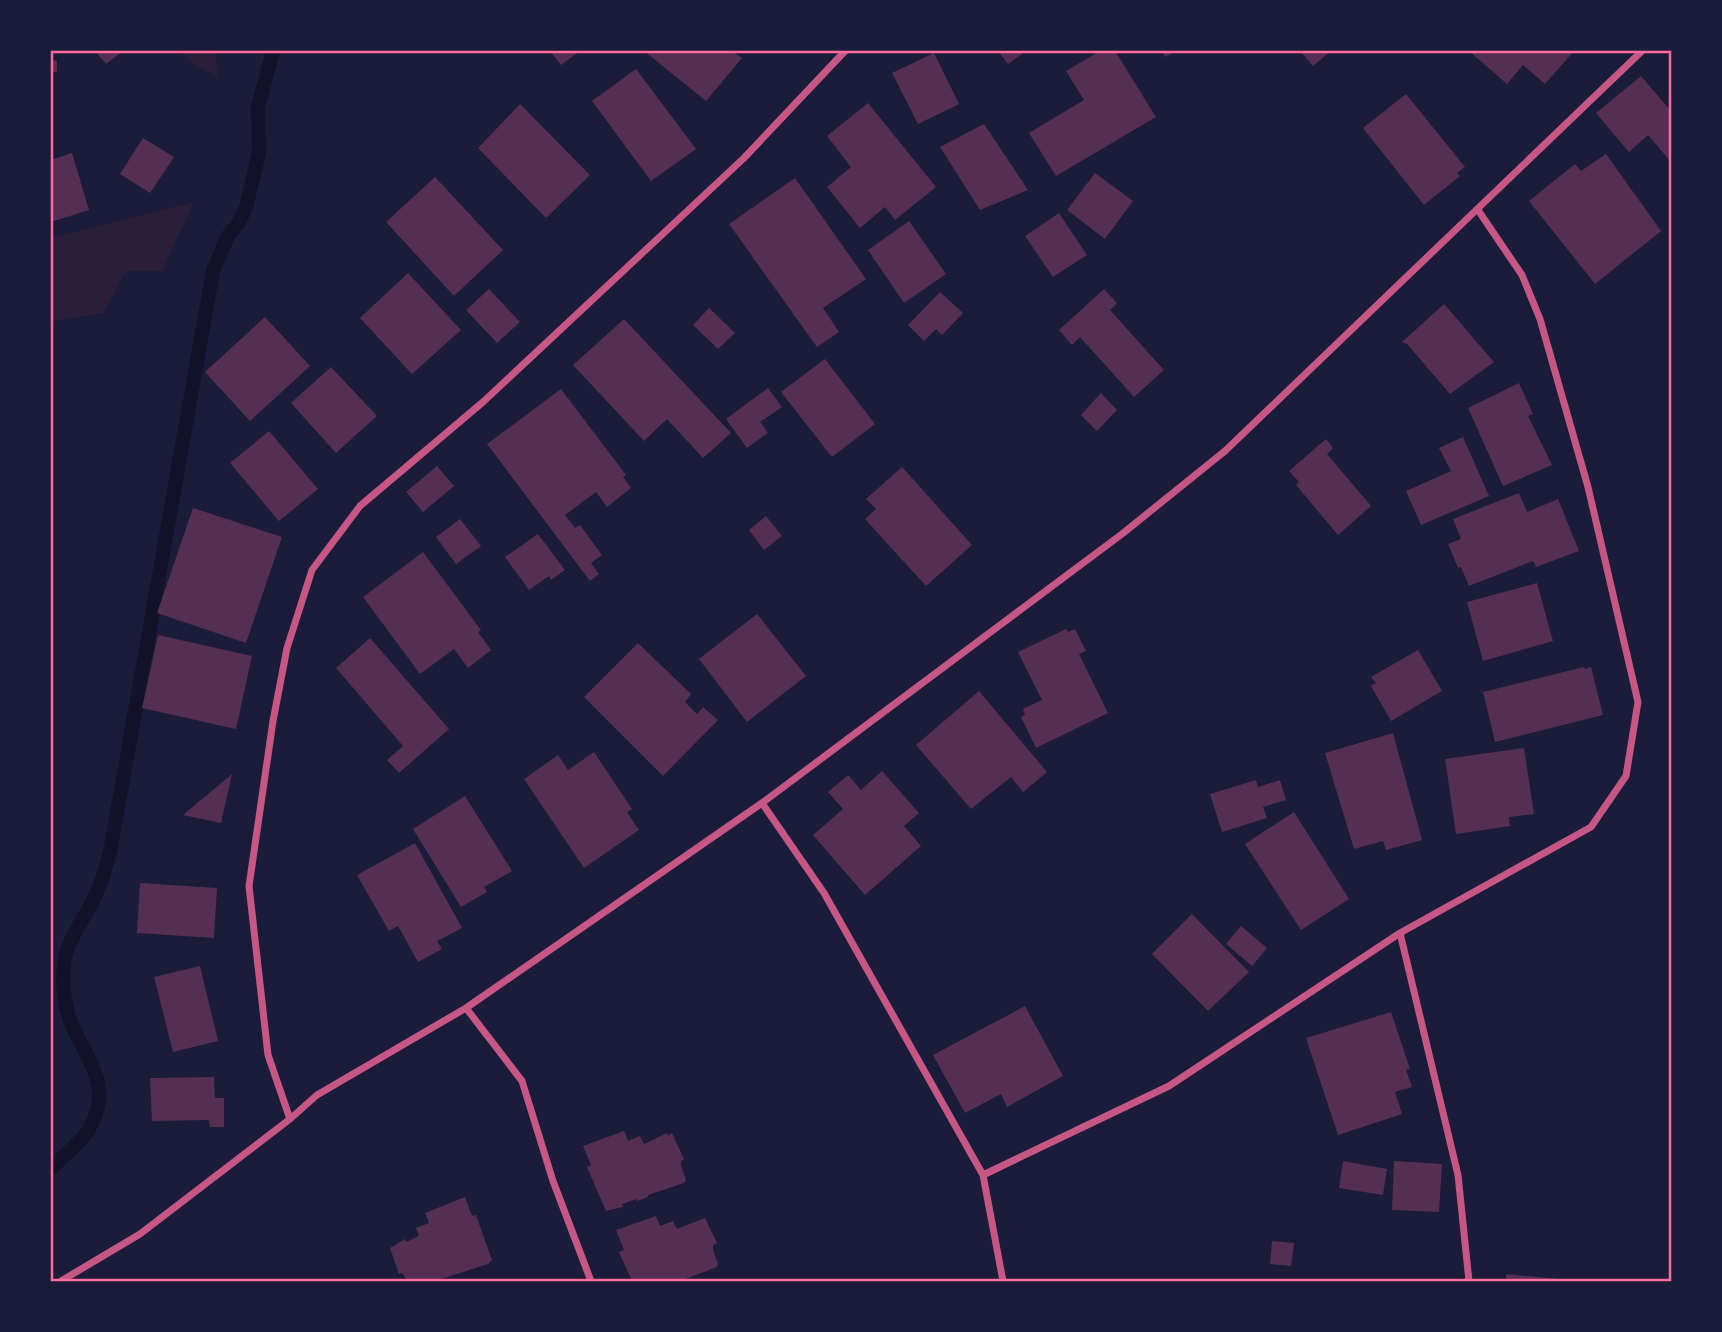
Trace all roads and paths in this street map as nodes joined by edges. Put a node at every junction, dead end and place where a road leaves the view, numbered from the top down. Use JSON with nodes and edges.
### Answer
{"nodes":[{"id":1,"x":845,"y":51,"type":"edge"},
{"id":2,"x":1642,"y":51,"type":"edge"},
{"id":3,"x":1478,"y":210,"type":"junction"},
{"id":4,"x":762,"y":803,"type":"junction"},
{"id":5,"x":1400,"y":933,"type":"junction"},
{"id":6,"x":466,"y":1008,"type":"junction"},
{"id":7,"x":290,"y":1119,"type":"junction"},
{"id":8,"x":983,"y":1175,"type":"junction"},
{"id":9,"x":61,"y":1281,"type":"edge"},
{"id":10,"x":591,"y":1281,"type":"edge"},
{"id":11,"x":1003,"y":1281,"type":"edge"},
{"id":12,"x":1469,"y":1281,"type":"edge"}],
"edges":[{"from":1,"to":7,"type":"street"},
{"from":2,"to":3,"type":"street"},
{"from":3,"to":4,"type":"street"},
{"from":3,"to":5,"type":"street"},
{"from":4,"to":6,"type":"street"},
{"from":4,"to":8,"type":"street"},
{"from":5,"to":8,"type":"street"},
{"from":5,"to":12,"type":"street"},
{"from":6,"to":7,"type":"street"},
{"from":6,"to":10,"type":"street"},
{"from":7,"to":9,"type":"street"},
{"from":8,"to":11,"type":"street"}]}
